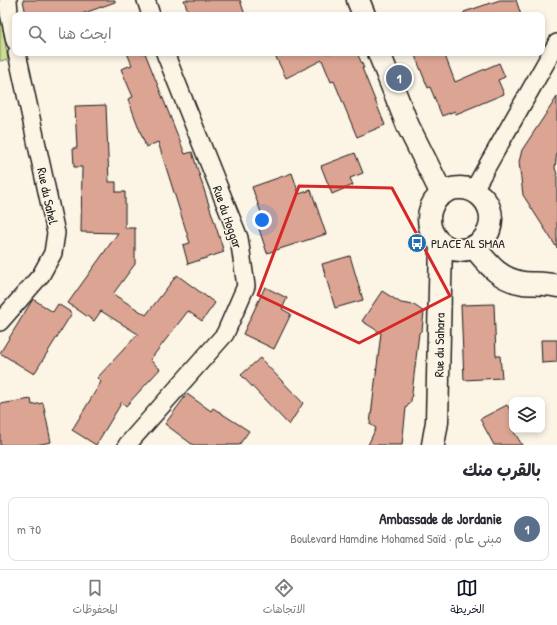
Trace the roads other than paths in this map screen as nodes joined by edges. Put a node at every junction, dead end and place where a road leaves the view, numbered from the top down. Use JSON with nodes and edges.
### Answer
{"nodes":[{"id":1,"x":8,"y":0,"type":"edge"},
{"id":2,"x":146,"y":0,"type":"edge"},
{"id":3,"x":358,"y":0,"type":"edge"},
{"id":4,"x":150,"y":12,"type":"edge"},
{"id":5,"x":363,"y":12,"type":"edge"},
{"id":6,"x":12,"y":27,"type":"edge"},
{"id":7,"x":557,"y":43,"type":"edge"},
{"id":8,"x":19,"y":56,"type":"edge"},
{"id":9,"x":166,"y":56,"type":"edge"},
{"id":10,"x":380,"y":56,"type":"edge"},
{"id":11,"x":472,"y":191,"type":"junction"},
{"id":12,"x":442,"y":194,"type":"junction"},
{"id":13,"x":441,"y":244,"type":"junction"},
{"id":14,"x":474,"y":248,"type":"junction"},
{"id":15,"x":557,"y":286,"type":"edge"},
{"id":16,"x":0,"y":322,"type":"edge"},
{"id":17,"x":127,"y":445,"type":"edge"},
{"id":18,"x":433,"y":445,"type":"edge"}],
"edges":[{"from":1,"to":6,"type":"street"},
{"from":2,"to":4,"type":"street"},
{"from":3,"to":5,"type":"street"},
{"from":7,"to":11,"type":"street"},
{"from":8,"to":16,"type":"street","name":"Rue du Sahel"},
{"from":9,"to":17,"type":"street","name":"Rue du Hoggar"},
{"from":10,"to":12,"type":"street"},
{"from":11,"to":12,"type":"street"},
{"from":11,"to":14,"type":"street"},
{"from":12,"to":13,"type":"street"},
{"from":13,"to":14,"type":"street"},
{"from":13,"to":18,"type":"street","name":"Rue du Sahara"},
{"from":14,"to":15,"type":"street"}]}
